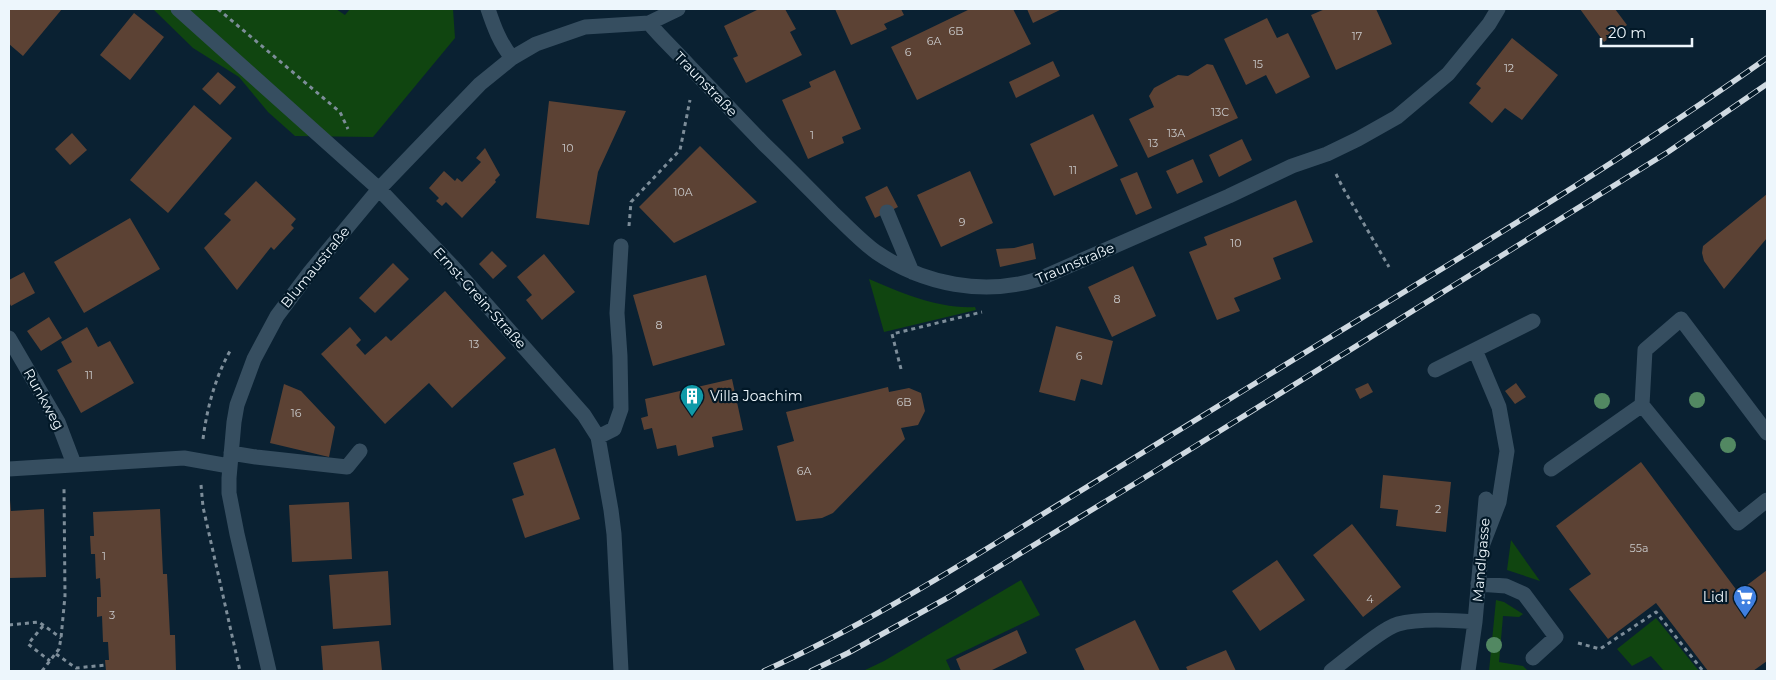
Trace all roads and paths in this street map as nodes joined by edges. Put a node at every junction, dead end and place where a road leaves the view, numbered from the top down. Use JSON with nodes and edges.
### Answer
{"nodes":[{"id":1,"x":178,"y":9,"type":"edge"},
{"id":2,"x":218,"y":9,"type":"edge"},
{"id":3,"x":488,"y":9,"type":"edge"},
{"id":4,"x":678,"y":9,"type":"edge"},
{"id":5,"x":1498,"y":9,"type":"edge"},
{"id":6,"x":649,"y":23,"type":"junction"},
{"id":7,"x":512,"y":58,"type":"junction"},
{"id":8,"x":695,"y":73,"type":"junction"},
{"id":9,"x":1327,"y":154,"type":"junction"},
{"id":10,"x":340,"y":155,"type":"junction"},
{"id":11,"x":379,"y":189,"type":"junction"},
{"id":12,"x":887,"y":212,"type":"dead end"},
{"id":13,"x":620,"y":249,"type":"joint"},
{"id":14,"x":1389,"y":267,"type":"dead end"},
{"id":15,"x":912,"y":272,"type":"junction"},
{"id":16,"x":980,"y":287,"type":"junction"},
{"id":17,"x":1532,"y":321,"type":"dead end"},
{"id":18,"x":9,"y":338,"type":"edge"},
{"id":19,"x":1475,"y":350,"type":"junction"},
{"id":20,"x":901,"y":369,"type":"dead end"},
{"id":21,"x":1435,"y":370,"type":"dead end"},
{"id":22,"x":1642,"y":405,"type":"junction"},
{"id":23,"x":1767,"y":432,"type":"edge"},
{"id":24,"x":598,"y":437,"type":"junction"},
{"id":25,"x":360,"y":451,"type":"dead end"},
{"id":26,"x":230,"y":459,"type":"junction"},
{"id":27,"x":74,"y":464,"type":"junction"},
{"id":28,"x":9,"y":468,"type":"edge"},
{"id":29,"x":1551,"y":469,"type":"dead end"},
{"id":30,"x":1486,"y":499,"type":"dead end"},
{"id":31,"x":1767,"y":500,"type":"edge"},
{"id":32,"x":203,"y":507,"type":"dead end"},
{"id":33,"x":1482,"y":546,"type":"junction"},
{"id":34,"x":1478,"y":584,"type":"junction"},
{"id":35,"x":1475,"y":622,"type":"junction"},
{"id":36,"x":9,"y":625,"type":"edge"},
{"id":37,"x":43,"y":626,"type":"junction"},
{"id":38,"x":1556,"y":637,"type":"junction"},
{"id":39,"x":61,"y":638,"type":"junction"},
{"id":40,"x":56,"y":654,"type":"junction"},
{"id":41,"x":1533,"y":658,"type":"dead end"},
{"id":42,"x":50,"y":661,"type":"junction"},
{"id":43,"x":106,"y":665,"type":"dead end"},
{"id":44,"x":42,"y":671,"type":"edge"},
{"id":45,"x":240,"y":671,"type":"edge"},
{"id":46,"x":269,"y":671,"type":"edge"},
{"id":47,"x":621,"y":671,"type":"edge"},
{"id":48,"x":1331,"y":671,"type":"edge"},
{"id":49,"x":1468,"y":671,"type":"edge"},
{"id":50,"x":1703,"y":671,"type":"edge"}],
"edges":[{"from":1,"to":10,"type":"street","name":"Ernst-Grein-Straße"},
{"from":2,"to":10,"type":"path"},
{"from":3,"to":7,"type":"street"},
{"from":4,"to":6,"type":"street"},
{"from":5,"to":9,"type":"street","name":"Traunstraße"},
{"from":6,"to":7,"type":"street","name":"Blumaustraße"},
{"from":6,"to":8,"type":"street","name":"Traunstraße"},
{"from":7,"to":11,"type":"street","name":"Blumaustraße"},
{"from":8,"to":13,"type":"path"},
{"from":8,"to":15,"type":"street","name":"Traunstraße"},
{"from":9,"to":14,"type":"path"},
{"from":9,"to":16,"type":"street","name":"Traunstraße"},
{"from":10,"to":11,"type":"street","name":"Ernst-Grein-Straße"},
{"from":11,"to":24,"type":"street","name":"Ernst-Grein-Straße"},
{"from":11,"to":26,"type":"street","name":"Blumaustraße"},
{"from":12,"to":15,"type":"street"},
{"from":13,"to":24,"type":"street"},
{"from":15,"to":16,"type":"street","name":"Traunstraße"},
{"from":16,"to":20,"type":"path"},
{"from":17,"to":19,"type":"street"},
{"from":18,"to":27,"type":"street","name":"Runkweg"},
{"from":19,"to":21,"type":"street"},
{"from":19,"to":33,"type":"street"},
{"from":22,"to":23,"type":"street"},
{"from":22,"to":29,"type":"street"},
{"from":22,"to":31,"type":"street"},
{"from":24,"to":47,"type":"street","name":"Ernst-Grein-Straße"},
{"from":25,"to":26,"type":"street"},
{"from":26,"to":27,"type":"street"},
{"from":26,"to":46,"type":"street","name":"Blumaustraße"},
{"from":27,"to":28,"type":"street"},
{"from":27,"to":39,"type":"path"},
{"from":30,"to":33,"type":"street","name":"Mandlgasse"},
{"from":32,"to":45,"type":"path"},
{"from":33,"to":34,"type":"street","name":"Mandlgasse"},
{"from":34,"to":35,"type":"street","name":"Mandlgasse"},
{"from":34,"to":38,"type":"street"},
{"from":35,"to":48,"type":"street","name":"Mandlgasse"},
{"from":35,"to":49,"type":"street","name":"Mandlgasse"},
{"from":36,"to":37,"type":"path"},
{"from":37,"to":39,"type":"path"},
{"from":37,"to":42,"type":"path"},
{"from":38,"to":41,"type":"street"},
{"from":38,"to":50,"type":"path"},
{"from":39,"to":40,"type":"path"},
{"from":40,"to":42,"type":"path"},
{"from":40,"to":43,"type":"path"},
{"from":42,"to":44,"type":"path"}]}
